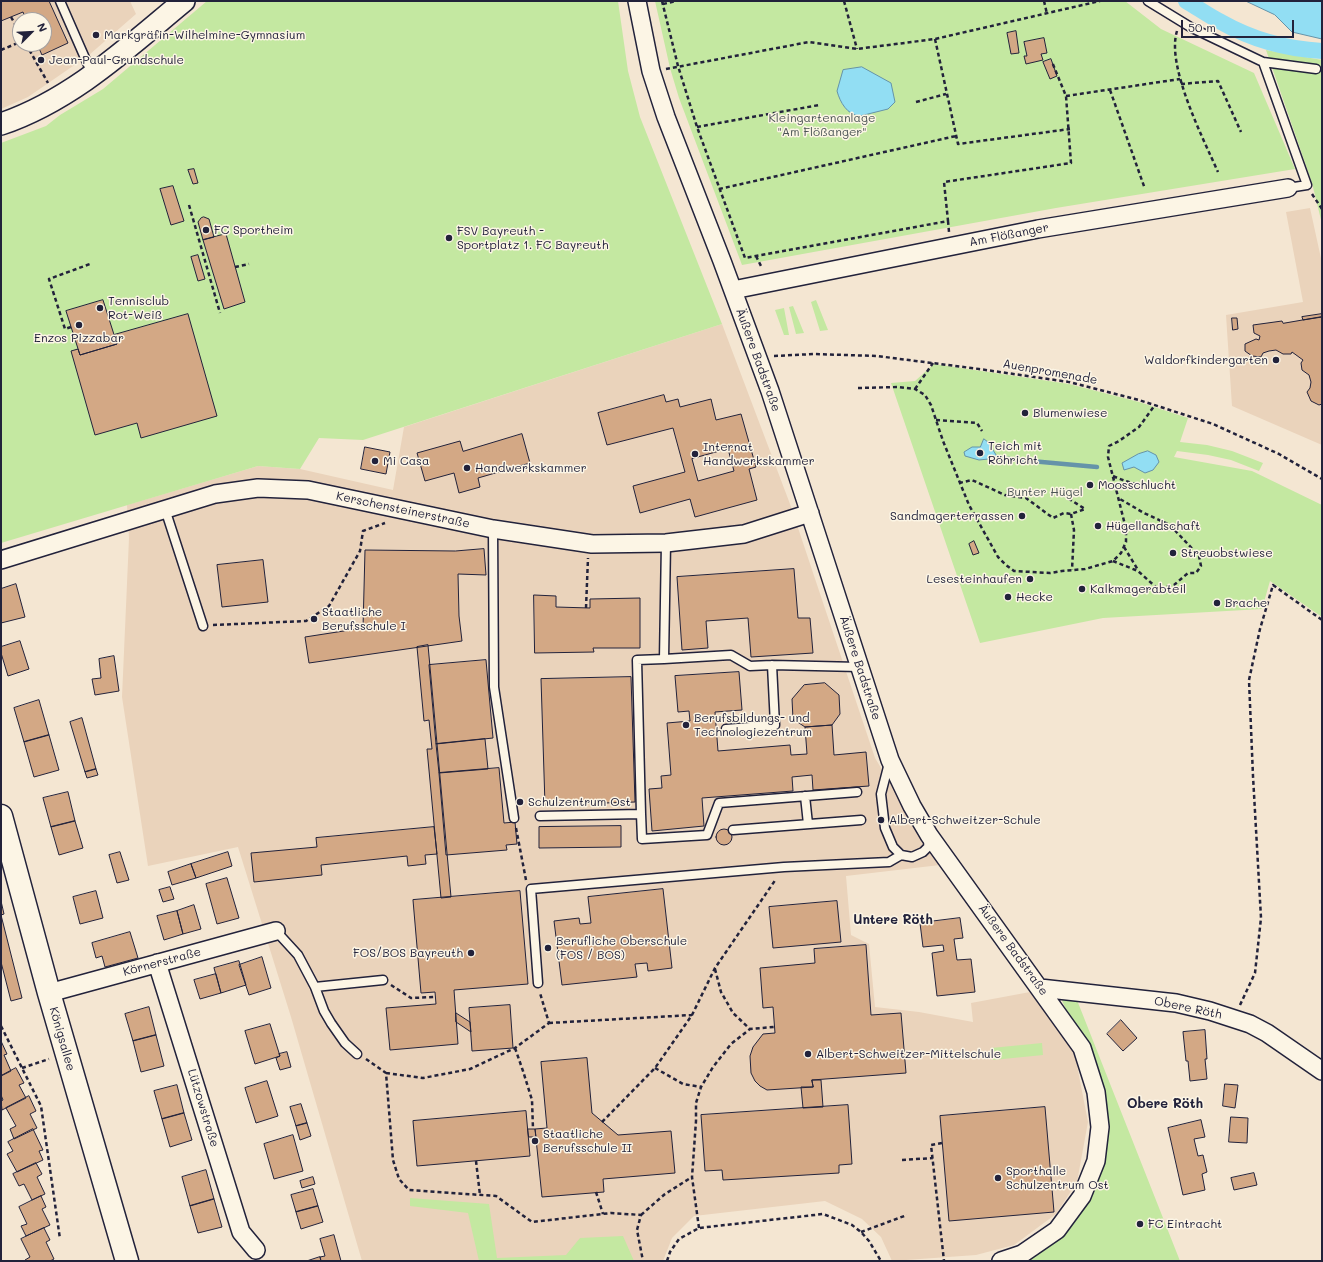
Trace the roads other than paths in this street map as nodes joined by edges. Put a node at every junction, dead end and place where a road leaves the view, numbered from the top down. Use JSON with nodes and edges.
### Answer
{"nodes":[{"id":1,"x":60,"y":1,"type":"edge"},
{"id":2,"x":184,"y":1,"type":"edge"},
{"id":3,"x":636,"y":1,"type":"edge"},
{"id":4,"x":1148,"y":1,"type":"edge"},
{"id":5,"x":1263,"y":62,"type":"junction"},
{"id":6,"x":1316,"y":69,"type":"dead end"},
{"id":7,"x":93,"y":75,"type":"junction"},
{"id":8,"x":1,"y":124,"type":"edge"},
{"id":9,"x":1288,"y":188,"type":"joint"},
{"id":10,"x":733,"y":290,"type":"junction"},
{"id":11,"x":165,"y":510,"type":"junction"},
{"id":12,"x":810,"y":513,"type":"junction"},
{"id":13,"x":492,"y":529,"type":"junction"},
{"id":14,"x":666,"y":543,"type":"junction"},
{"id":15,"x":1,"y":560,"type":"edge"},
{"id":16,"x":203,"y":626,"type":"road end"},
{"id":17,"x":664,"y":659,"type":"junction"},
{"id":18,"x":772,"y":665,"type":"junction"},
{"id":19,"x":859,"y":667,"type":"junction"},
{"id":20,"x":726,"y":729,"type":"dead end"},
{"id":21,"x":890,"y":760,"type":"junction"},
{"id":22,"x":857,"y":792,"type":"dead end"},
{"id":23,"x":806,"y":796,"type":"junction"},
{"id":24,"x":641,"y":814,"type":"junction"},
{"id":25,"x":1,"y":816,"type":"edge"},
{"id":26,"x":540,"y":816,"type":"dead end"},
{"id":27,"x":514,"y":818,"type":"road end"},
{"id":28,"x":861,"y":820,"type":"dead end"},
{"id":29,"x":808,"y":824,"type":"junction"},
{"id":30,"x":733,"y":830,"type":"dead end"},
{"id":31,"x":929,"y":835,"type":"junction"},
{"id":32,"x":901,"y":855,"type":"junction"},
{"id":33,"x":276,"y":931,"type":"joint"},
{"id":34,"x":157,"y":963,"type":"junction"},
{"id":35,"x":383,"y":980,"type":"dead end"},
{"id":36,"x":538,"y":983,"type":"road end"},
{"id":37,"x":315,"y":987,"type":"junction"},
{"id":38,"x":1040,"y":988,"type":"junction"},
{"id":39,"x":49,"y":993,"type":"junction"},
{"id":40,"x":357,"y":1054,"type":"road end"},
{"id":41,"x":1322,"y":1071,"type":"edge"},
{"id":42,"x":256,"y":1250,"type":"dead end"},
{"id":43,"x":127,"y":1261,"type":"edge"},
{"id":44,"x":1001,"y":1261,"type":"edge"}],
"edges":[{"from":1,"to":7,"type":"lane"},
{"from":2,"to":7,"type":"street"},
{"from":3,"to":10,"type":"street","name":"Äußere Badstraße"},
{"from":4,"to":5,"type":"lane"},
{"from":5,"to":6,"type":"lane"},
{"from":5,"to":9,"type":"lane"},
{"from":7,"to":8,"type":"street"},
{"from":9,"to":10,"type":"street","name":"Am Flößanger"},
{"from":10,"to":12,"type":"street","name":"Äußere Badstraße"},
{"from":11,"to":13,"type":"street","name":"Kerschensteinerstraße"},
{"from":11,"to":15,"type":"street","name":"Kerschensteinerstraße"},
{"from":11,"to":16,"type":"lane"},
{"from":12,"to":14,"type":"street","name":"Kerschensteinerstraße"},
{"from":12,"to":19,"type":"street","name":"Äußere Badstraße"},
{"from":13,"to":14,"type":"street","name":"Kerschensteinerstraße"},
{"from":13,"to":27,"type":"lane"},
{"from":14,"to":17,"type":"lane"},
{"from":17,"to":18,"type":"lane"},
{"from":17,"to":24,"type":"lane"},
{"from":18,"to":19,"type":"lane"},
{"from":18,"to":20,"type":"lane"},
{"from":19,"to":21,"type":"street","name":"Äußere Badstraße"},
{"from":21,"to":31,"type":"street","name":"Äußere Badstraße"},
{"from":21,"to":32,"type":"lane"},
{"from":22,"to":23,"type":"lane"},
{"from":23,"to":24,"type":"lane"},
{"from":23,"to":29,"type":"lane"},
{"from":24,"to":26,"type":"lane"},
{"from":25,"to":39,"type":"main road","name":"Königsallee"},
{"from":28,"to":29,"type":"lane"},
{"from":29,"to":30,"type":"lane"},
{"from":31,"to":32,"type":"lane"},
{"from":31,"to":38,"type":"street","name":"Äußere Badstraße"},
{"from":32,"to":36,"type":"lane"},
{"from":33,"to":34,"type":"street","name":"Körnerstraße"},
{"from":33,"to":37,"type":"lane"},
{"from":34,"to":39,"type":"street","name":"Körnerstraße"},
{"from":34,"to":42,"type":"street","name":"Lützowstraße"},
{"from":35,"to":37,"type":"lane"},
{"from":37,"to":40,"type":"lane"},
{"from":38,"to":41,"type":"street","name":"Obere Röth"},
{"from":38,"to":44,"type":"street","name":"Äußere Badstraße"},
{"from":39,"to":43,"type":"main road","name":"Königsallee"}]}
